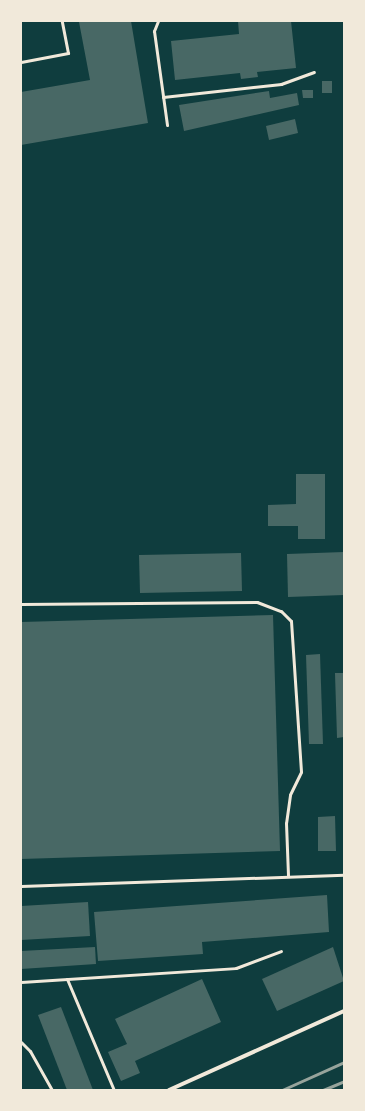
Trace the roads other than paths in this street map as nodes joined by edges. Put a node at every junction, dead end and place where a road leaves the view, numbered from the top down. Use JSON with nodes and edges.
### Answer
{"nodes":[{"id":1,"x":62,"y":21,"type":"edge"},
{"id":2,"x":158,"y":21,"type":"edge"},
{"id":3,"x":21,"y":62,"type":"edge"},
{"id":4,"x":314,"y":72,"type":"dead end"},
{"id":5,"x":163,"y":97,"type":"junction"},
{"id":6,"x":167,"y":125,"type":"dead end"},
{"id":7,"x":21,"y":604,"type":"edge"},
{"id":8,"x":344,"y":875,"type":"edge"},
{"id":9,"x":288,"y":876,"type":"junction"},
{"id":10,"x":21,"y":886,"type":"edge"},
{"id":11,"x":281,"y":952,"type":"dead end"},
{"id":12,"x":67,"y":980,"type":"junction"},
{"id":13,"x":21,"y":982,"type":"edge"},
{"id":14,"x":344,"y":1011,"type":"edge"},
{"id":15,"x":21,"y":1042,"type":"edge"},
{"id":16,"x":52,"y":1090,"type":"edge"},
{"id":17,"x":114,"y":1090,"type":"edge"},
{"id":18,"x":169,"y":1090,"type":"edge"}],
"edges":[{"from":1,"to":3,"type":"lane"},
{"from":2,"to":5,"type":"lane"},
{"from":4,"to":5,"type":"lane"},
{"from":5,"to":6,"type":"lane"},
{"from":7,"to":9,"type":"lane"},
{"from":8,"to":9,"type":"lane"},
{"from":9,"to":10,"type":"lane"},
{"from":11,"to":12,"type":"lane"},
{"from":12,"to":13,"type":"lane"},
{"from":12,"to":17,"type":"lane"},
{"from":14,"to":18,"type":"street"},
{"from":15,"to":16,"type":"lane"}]}
